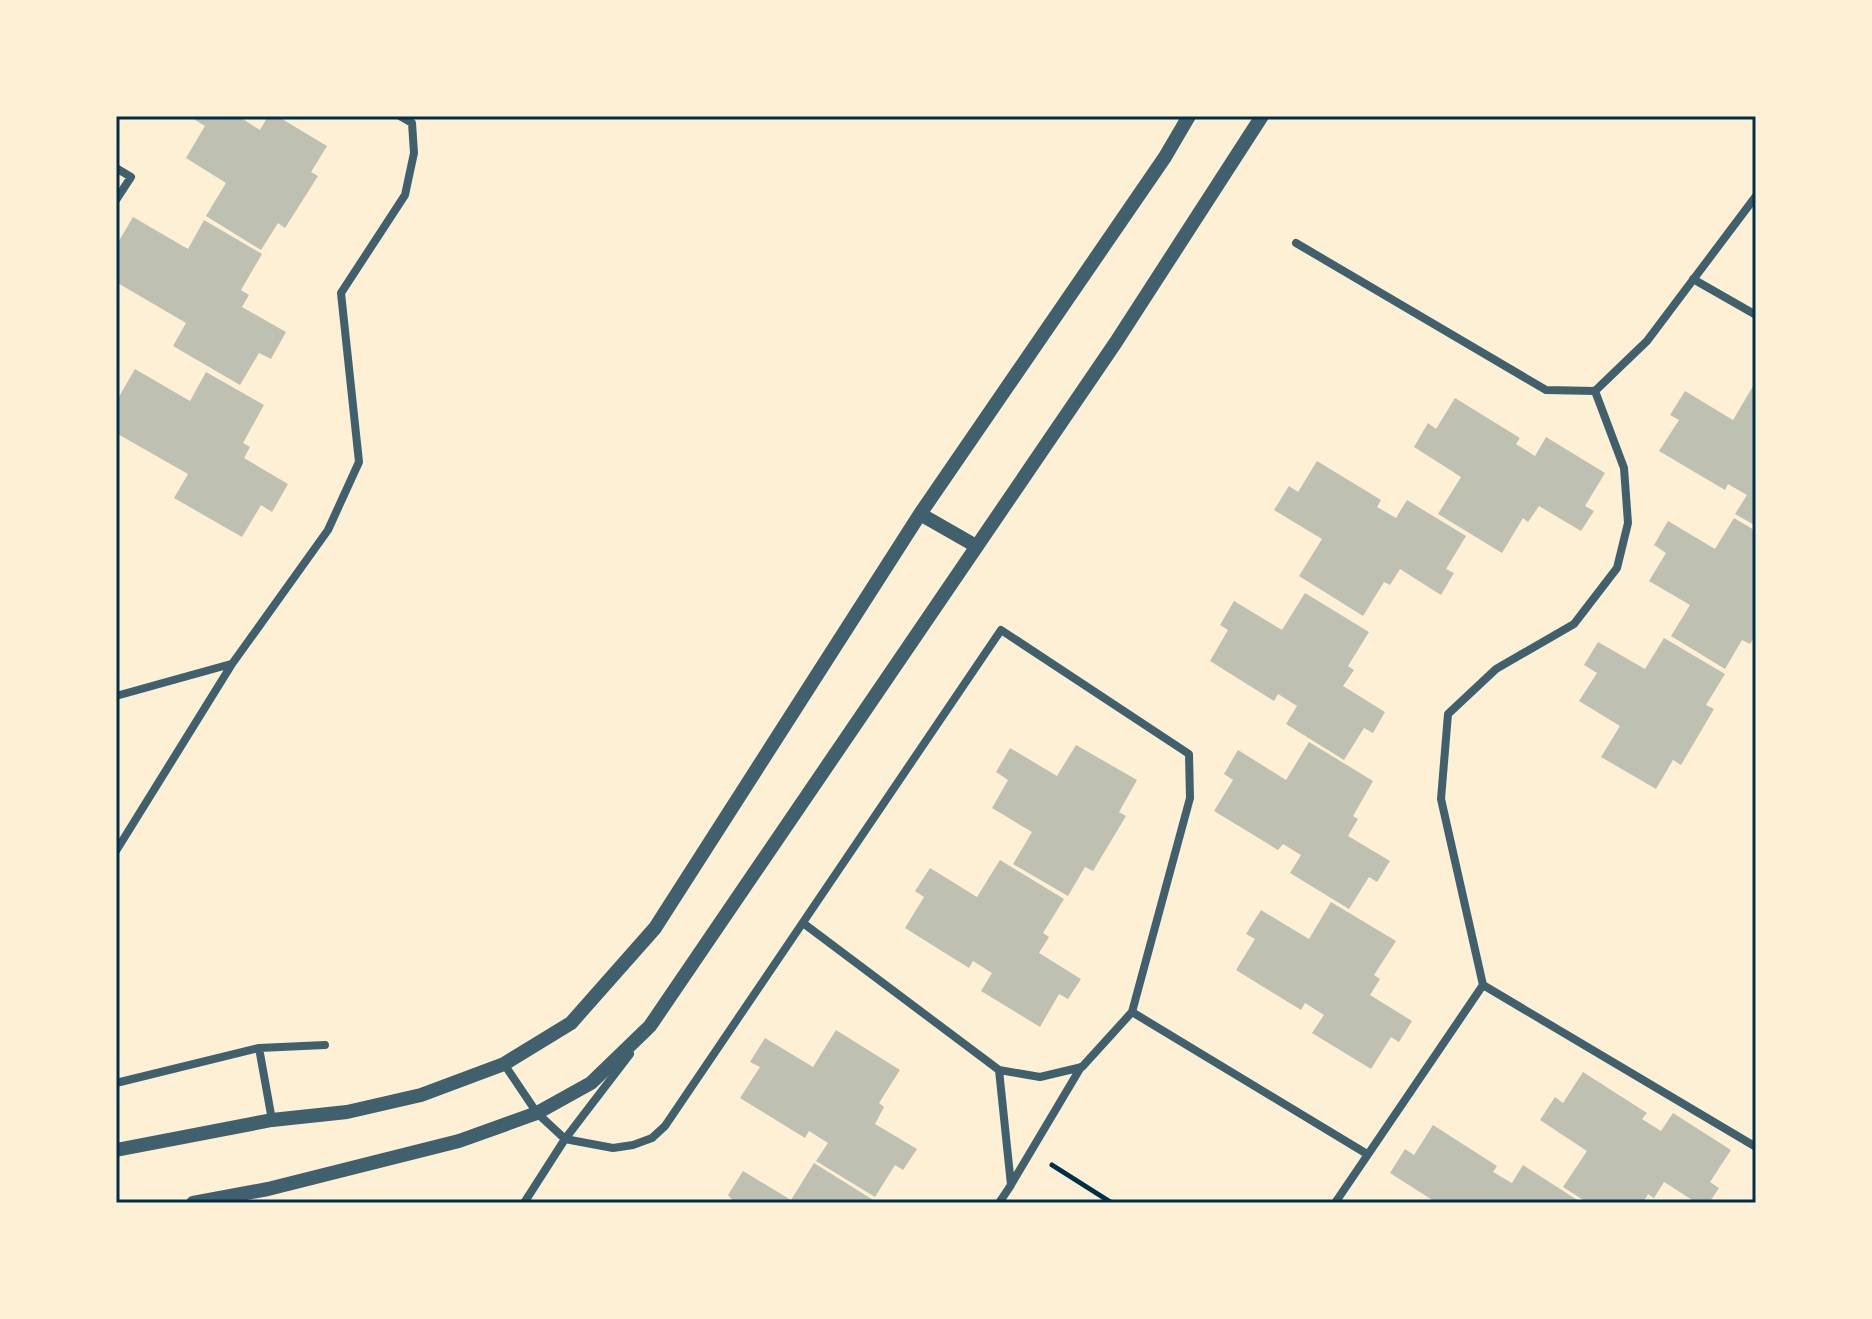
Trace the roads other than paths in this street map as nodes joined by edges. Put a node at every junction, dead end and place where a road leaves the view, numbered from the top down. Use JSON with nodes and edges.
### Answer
{"nodes":[{"id":1,"x":400,"y":116,"type":"edge"},
{"id":2,"x":1189,"y":116,"type":"edge"},
{"id":3,"x":1262,"y":116,"type":"edge"},
{"id":4,"x":116,"y":168,"type":"edge"},
{"id":5,"x":1756,"y":196,"type":"edge"},
{"id":6,"x":116,"y":200,"type":"edge"},
{"id":7,"x":1296,"y":243,"type":"dead end"},
{"id":8,"x":1693,"y":279,"type":"junction"},
{"id":9,"x":1756,"y":315,"type":"edge"},
{"id":10,"x":1595,"y":391,"type":"junction"},
{"id":11,"x":920,"y":514,"type":"junction"},
{"id":12,"x":976,"y":546,"type":"junction"},
{"id":13,"x":232,"y":664,"type":"junction"},
{"id":14,"x":116,"y":696,"type":"edge"},
{"id":15,"x":116,"y":851,"type":"edge"},
{"id":16,"x":803,"y":923,"type":"junction"},
{"id":17,"x":1483,"y":985,"type":"junction"},
{"id":18,"x":1132,"y":1012,"type":"junction"},
{"id":19,"x":650,"y":1026,"type":"junction"},
{"id":20,"x":325,"y":1045,"type":"dead end"},
{"id":21,"x":259,"y":1048,"type":"junction"},
{"id":22,"x":504,"y":1064,"type":"junction"},
{"id":23,"x":1082,"y":1067,"type":"junction"},
{"id":24,"x":999,"y":1070,"type":"junction"},
{"id":25,"x":116,"y":1083,"type":"edge"},
{"id":26,"x":537,"y":1113,"type":"junction"},
{"id":27,"x":272,"y":1120,"type":"junction"},
{"id":28,"x":565,"y":1139,"type":"junction"},
{"id":29,"x":1756,"y":1147,"type":"edge"},
{"id":30,"x":116,"y":1150,"type":"edge"},
{"id":31,"x":1367,"y":1154,"type":"junction"},
{"id":32,"x":1011,"y":1185,"type":"junction"},
{"id":33,"x":193,"y":1203,"type":"edge"},
{"id":34,"x":524,"y":1203,"type":"edge"},
{"id":35,"x":999,"y":1203,"type":"edge"},
{"id":36,"x":1335,"y":1203,"type":"edge"}],
"edges":[{"from":1,"to":13,"type":"street"},
{"from":2,"to":11,"type":"street"},
{"from":3,"to":12,"type":"street"},
{"from":4,"to":6,"type":"street"},
{"from":5,"to":8,"type":"street"},
{"from":7,"to":10,"type":"street"},
{"from":8,"to":9,"type":"street"},
{"from":8,"to":10,"type":"street"},
{"from":10,"to":17,"type":"street"},
{"from":11,"to":12,"type":"street"},
{"from":11,"to":22,"type":"street"},
{"from":12,"to":19,"type":"street"},
{"from":13,"to":14,"type":"street"},
{"from":13,"to":15,"type":"street"},
{"from":16,"to":18,"type":"street"},
{"from":16,"to":24,"type":"street"},
{"from":16,"to":28,"type":"street"},
{"from":17,"to":29,"type":"street"},
{"from":17,"to":31,"type":"street"},
{"from":18,"to":23,"type":"street"},
{"from":18,"to":31,"type":"street"},
{"from":19,"to":26,"type":"street"},
{"from":19,"to":28,"type":"street"},
{"from":20,"to":21,"type":"street"},
{"from":21,"to":25,"type":"street"},
{"from":21,"to":27,"type":"street"},
{"from":22,"to":26,"type":"street"},
{"from":22,"to":27,"type":"street"},
{"from":23,"to":24,"type":"street"},
{"from":23,"to":32,"type":"street"},
{"from":24,"to":32,"type":"street"},
{"from":26,"to":28,"type":"street"},
{"from":26,"to":33,"type":"street"},
{"from":27,"to":30,"type":"street"},
{"from":28,"to":34,"type":"street"},
{"from":31,"to":36,"type":"street"},
{"from":32,"to":35,"type":"street"}]}
